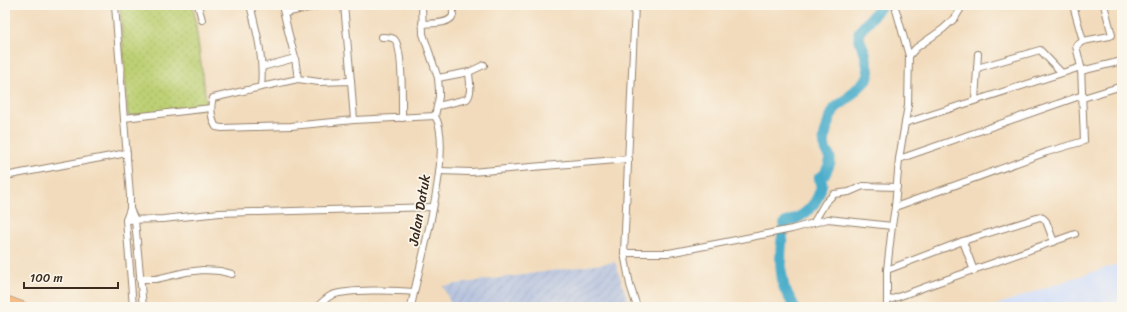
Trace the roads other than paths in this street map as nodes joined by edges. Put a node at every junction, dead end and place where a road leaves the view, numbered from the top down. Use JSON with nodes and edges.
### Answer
{"nodes":[{"id":1,"x":115,"y":5,"type":"edge"},
{"id":2,"x":198,"y":5,"type":"edge"},
{"id":3,"x":250,"y":5,"type":"edge"},
{"id":4,"x":282,"y":5,"type":"edge"},
{"id":5,"x":321,"y":5,"type":"edge"},
{"id":6,"x":344,"y":5,"type":"edge"},
{"id":7,"x":422,"y":5,"type":"edge"},
{"id":8,"x":453,"y":5,"type":"edge"},
{"id":9,"x":635,"y":5,"type":"edge"},
{"id":10,"x":963,"y":5,"type":"edge"},
{"id":11,"x":1104,"y":5,"type":"edge"},
{"id":12,"x":1074,"y":8,"type":"dead end"},
{"id":13,"x":896,"y":10,"type":"dead end"},
{"id":14,"x":285,"y":13,"type":"junction"},
{"id":15,"x":202,"y":20,"type":"dead end"},
{"id":16,"x":422,"y":24,"type":"junction"},
{"id":17,"x":382,"y":37,"type":"dead end"},
{"id":18,"x":1083,"y":41,"type":"junction"},
{"id":19,"x":978,"y":54,"type":"dead end"},
{"id":20,"x":909,"y":56,"type":"junction"},
{"id":21,"x":295,"y":58,"type":"junction"},
{"id":22,"x":1122,"y":61,"type":"edge"},
{"id":23,"x":484,"y":65,"type":"dead end"},
{"id":24,"x":262,"y":66,"type":"junction"},
{"id":25,"x":977,"y":68,"type":"junction"},
{"id":26,"x":1081,"y":69,"type":"junction"},
{"id":27,"x":469,"y":72,"type":"junction"},
{"id":28,"x":1061,"y":72,"type":"junction"},
{"id":29,"x":438,"y":78,"type":"junction"},
{"id":30,"x":298,"y":79,"type":"junction"},
{"id":31,"x":351,"y":81,"type":"junction"},
{"id":32,"x":1122,"y":86,"type":"edge"},
{"id":33,"x":261,"y":87,"type":"junction"},
{"id":34,"x":1083,"y":96,"type":"junction"},
{"id":35,"x":975,"y":100,"type":"junction"},
{"id":36,"x":438,"y":106,"type":"junction"},
{"id":37,"x":211,"y":108,"type":"junction"},
{"id":38,"x":435,"y":116,"type":"junction"},
{"id":39,"x":124,"y":118,"type":"junction"},
{"id":40,"x":404,"y":118,"type":"junction"},
{"id":41,"x":354,"y":120,"type":"junction"},
{"id":42,"x":905,"y":123,"type":"junction"},
{"id":43,"x":127,"y":153,"type":"junction"},
{"id":44,"x":629,"y":159,"type":"junction"},
{"id":45,"x":899,"y":159,"type":"junction"},
{"id":46,"x":439,"y":171,"type":"junction"},
{"id":47,"x":5,"y":176,"type":"edge"},
{"id":48,"x":897,"y":187,"type":"junction"},
{"id":49,"x":433,"y":207,"type":"junction"},
{"id":50,"x":895,"y":207,"type":"junction"},
{"id":51,"x":130,"y":209,"type":"junction"},
{"id":52,"x":126,"y":220,"type":"junction"},
{"id":53,"x":135,"y":220,"type":"junction"},
{"id":54,"x":814,"y":222,"type":"junction"},
{"id":55,"x":892,"y":226,"type":"junction"},
{"id":56,"x":1075,"y":234,"type":"dead end"},
{"id":57,"x":963,"y":241,"type":"junction"},
{"id":58,"x":1054,"y":242,"type":"junction"},
{"id":59,"x":624,"y":253,"type":"junction"},
{"id":60,"x":887,"y":270,"type":"junction"},
{"id":61,"x":974,"y":270,"type":"junction"},
{"id":62,"x":232,"y":274,"type":"dead end"},
{"id":63,"x":140,"y":279,"type":"junction"},
{"id":64,"x":414,"y":292,"type":"junction"},
{"id":65,"x":5,"y":300,"type":"edge"},
{"id":66,"x":887,"y":304,"type":"edge"},
{"id":67,"x":24,"y":307,"type":"edge"},
{"id":68,"x":133,"y":307,"type":"edge"},
{"id":69,"x":143,"y":307,"type":"edge"},
{"id":70,"x":317,"y":307,"type":"edge"},
{"id":71,"x":411,"y":307,"type":"edge"},
{"id":72,"x":637,"y":307,"type":"edge"}],
"edges":[{"from":1,"to":39,"type":"street"},
{"from":2,"to":15,"type":"street"},
{"from":3,"to":24,"type":"street"},
{"from":4,"to":14,"type":"street"},
{"from":5,"to":14,"type":"street"},
{"from":6,"to":31,"type":"street"},
{"from":7,"to":16,"type":"street"},
{"from":8,"to":16,"type":"street"},
{"from":9,"to":44,"type":"street"},
{"from":10,"to":20,"type":"street"},
{"from":11,"to":18,"type":"street"},
{"from":12,"to":18,"type":"street"},
{"from":13,"to":20,"type":"street"},
{"from":14,"to":21,"type":"street"},
{"from":16,"to":29,"type":"street"},
{"from":17,"to":40,"type":"street"},
{"from":18,"to":26,"type":"street"},
{"from":19,"to":25,"type":"street"},
{"from":20,"to":42,"type":"street"},
{"from":21,"to":24,"type":"street"},
{"from":21,"to":30,"type":"street"},
{"from":22,"to":26,"type":"street"},
{"from":23,"to":27,"type":"street"},
{"from":24,"to":33,"type":"street"},
{"from":25,"to":28,"type":"street"},
{"from":25,"to":35,"type":"street"},
{"from":26,"to":28,"type":"street"},
{"from":26,"to":34,"type":"street"},
{"from":27,"to":29,"type":"street"},
{"from":27,"to":36,"type":"street"},
{"from":28,"to":35,"type":"street"},
{"from":29,"to":36,"type":"street"},
{"from":30,"to":31,"type":"street"},
{"from":30,"to":33,"type":"street"},
{"from":31,"to":41,"type":"street"},
{"from":32,"to":34,"type":"street"},
{"from":33,"to":37,"type":"street"},
{"from":34,"to":45,"type":"street"},
{"from":34,"to":50,"type":"street"},
{"from":35,"to":42,"type":"street"},
{"from":36,"to":38,"type":"street"},
{"from":37,"to":39,"type":"street"},
{"from":37,"to":41,"type":"street"},
{"from":38,"to":40,"type":"street"},
{"from":38,"to":46,"type":"street","name":"Jalan Datuk"},
{"from":39,"to":43,"type":"street"},
{"from":40,"to":41,"type":"street"},
{"from":42,"to":45,"type":"street"},
{"from":43,"to":47,"type":"street"},
{"from":43,"to":51,"type":"street"},
{"from":44,"to":46,"type":"street"},
{"from":44,"to":59,"type":"street"},
{"from":45,"to":48,"type":"street"},
{"from":46,"to":49,"type":"street","name":"Jalan Datuk"},
{"from":48,"to":50,"type":"street"},
{"from":48,"to":54,"type":"street"},
{"from":49,"to":53,"type":"street"},
{"from":49,"to":64,"type":"street","name":"Jalan Datuk"},
{"from":50,"to":55,"type":"street"},
{"from":51,"to":52,"type":"street"},
{"from":51,"to":53,"type":"street"},
{"from":52,"to":53,"type":"street"},
{"from":52,"to":68,"type":"street"},
{"from":53,"to":63,"type":"street"},
{"from":54,"to":55,"type":"street"},
{"from":54,"to":59,"type":"street"},
{"from":55,"to":60,"type":"street"},
{"from":56,"to":58,"type":"street"},
{"from":57,"to":58,"type":"street"},
{"from":57,"to":60,"type":"street"},
{"from":57,"to":61,"type":"street"},
{"from":58,"to":61,"type":"street"},
{"from":59,"to":72,"type":"street"},
{"from":60,"to":66,"type":"street"},
{"from":61,"to":66,"type":"street"},
{"from":62,"to":63,"type":"street"},
{"from":63,"to":69,"type":"street"},
{"from":64,"to":70,"type":"street"},
{"from":64,"to":71,"type":"street","name":"Jalan Datuk"},
{"from":65,"to":67,"type":"highway"}]}
